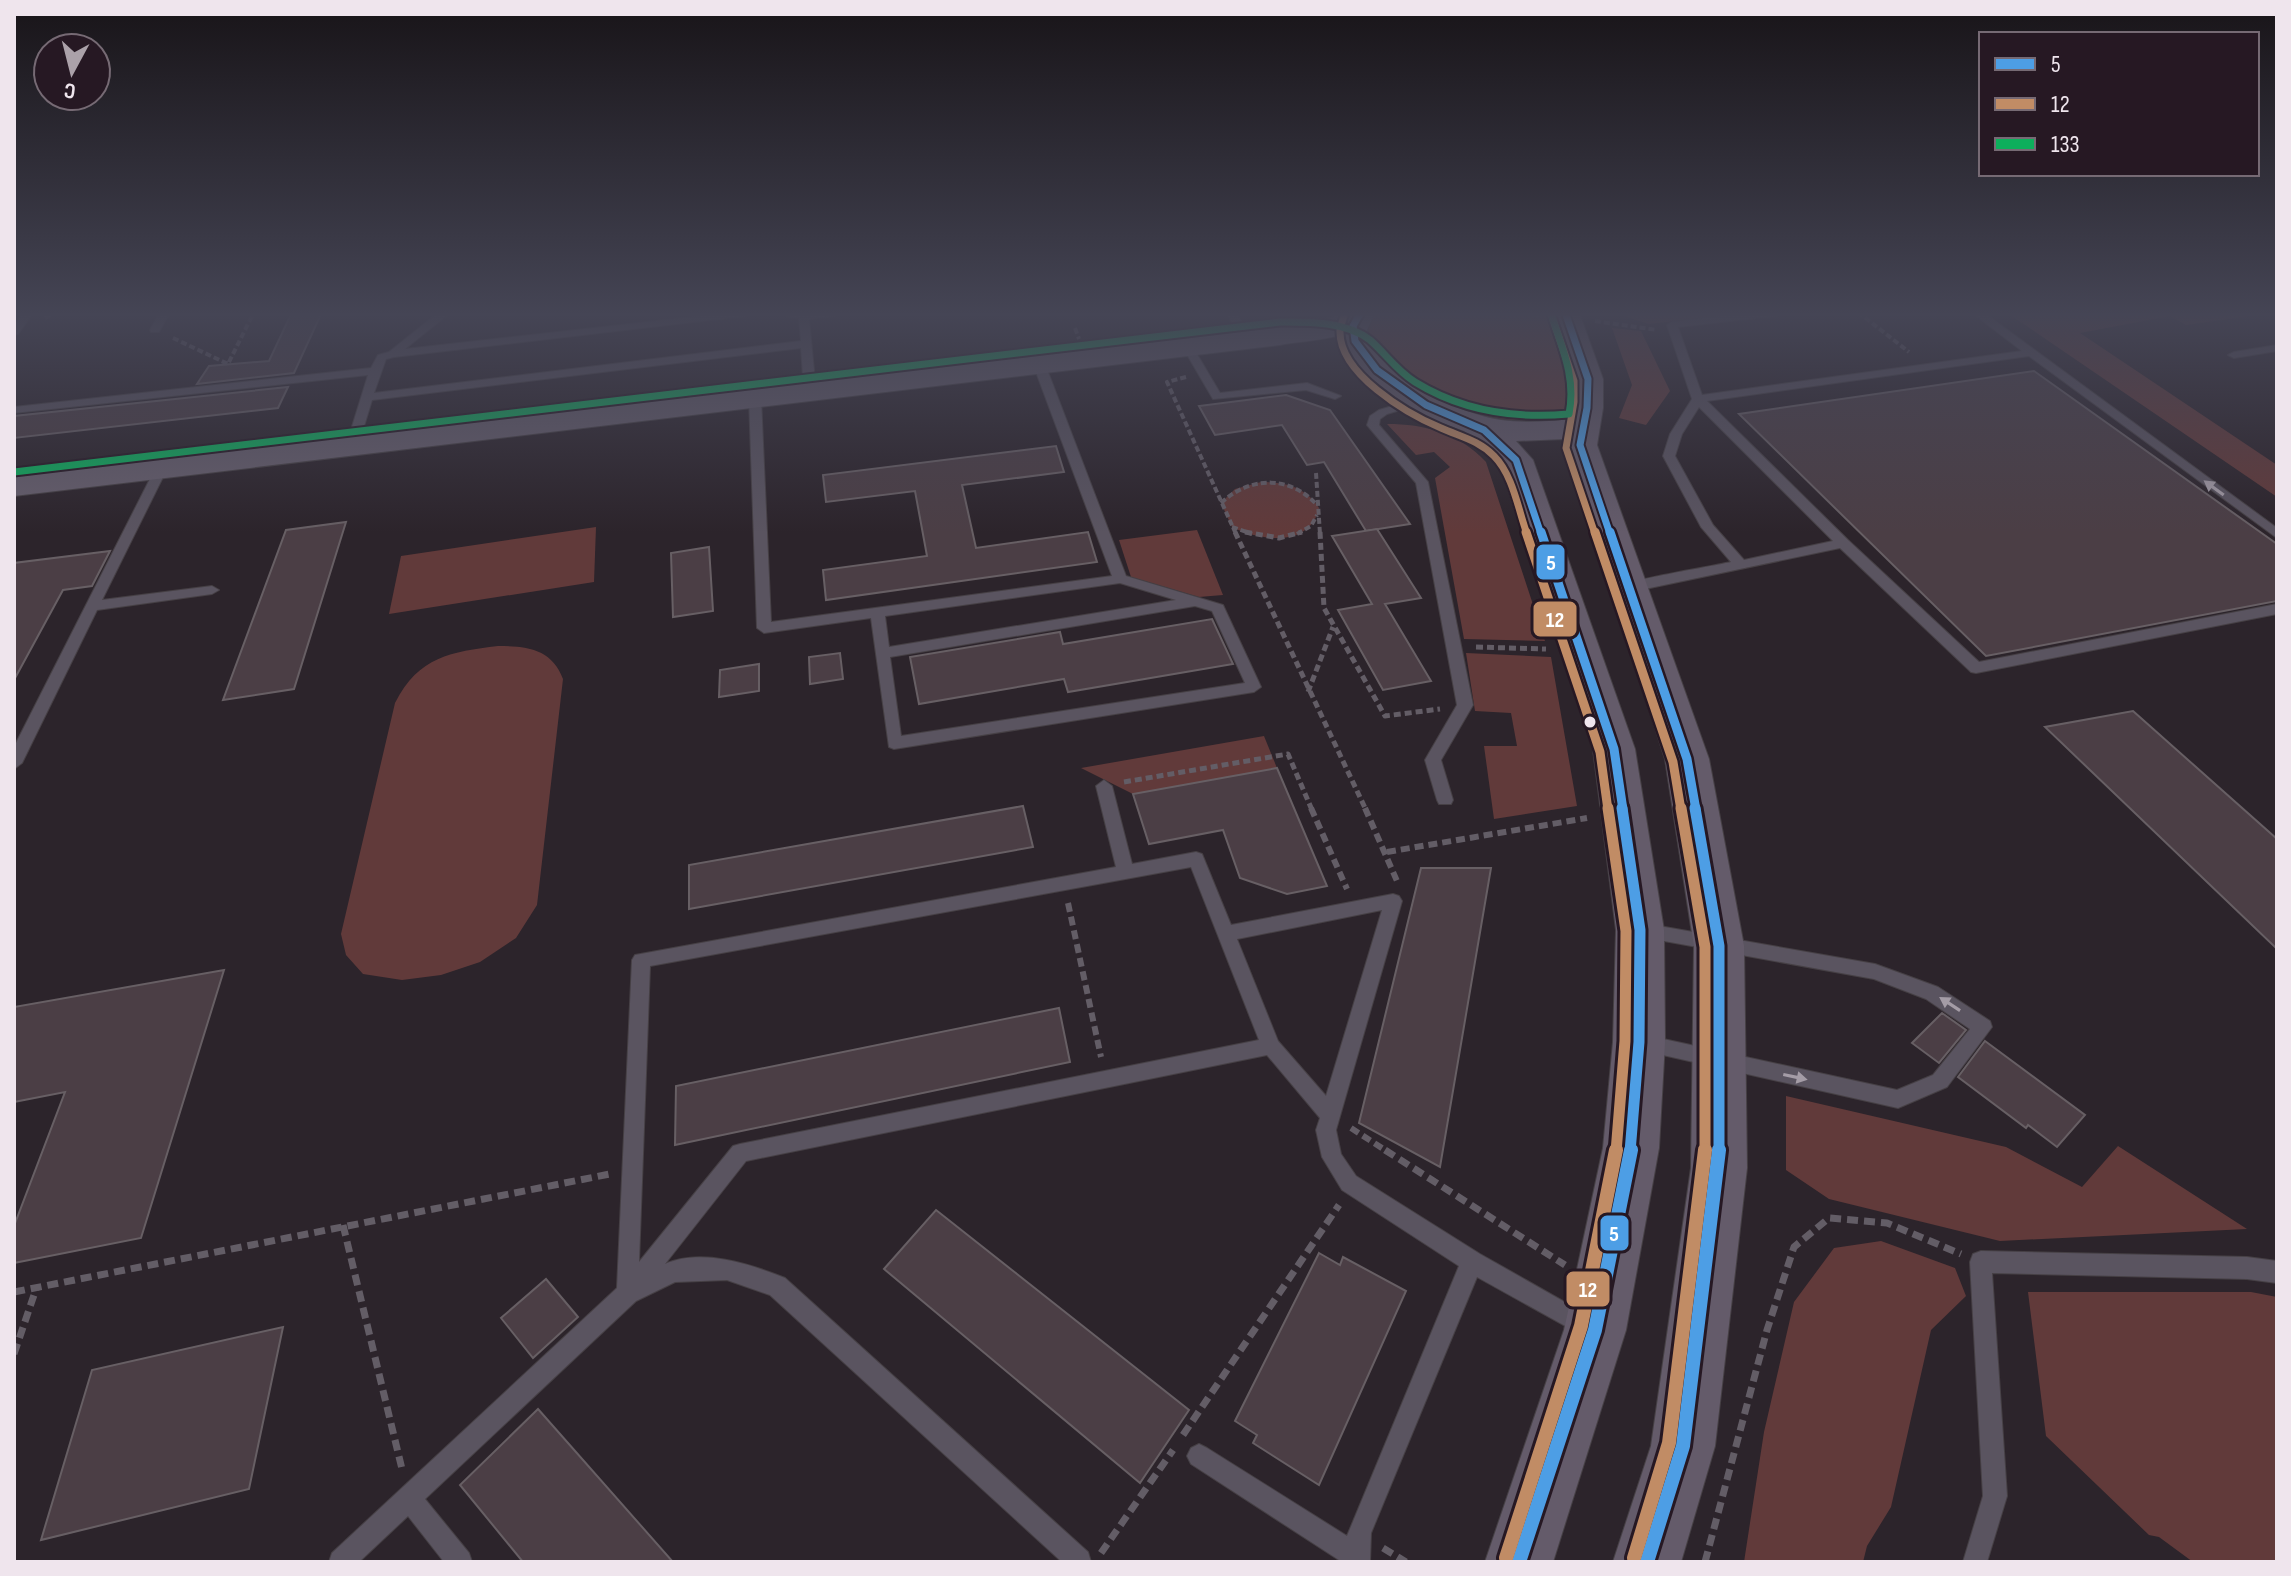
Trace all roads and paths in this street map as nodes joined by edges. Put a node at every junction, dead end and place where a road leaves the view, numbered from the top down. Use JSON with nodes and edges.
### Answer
{"nodes":[{"id":1,"x":240,"y":386,"type":"edge"},
{"id":2,"x":371,"y":386,"type":"edge"},
{"id":3,"x":462,"y":386,"type":"edge"},
{"id":4,"x":809,"y":386,"type":"edge"},
{"id":5,"x":856,"y":386,"type":"edge"},
{"id":6,"x":1047,"y":386,"type":"edge"},
{"id":7,"x":1169,"y":386,"type":"edge"},
{"id":8,"x":1210,"y":386,"type":"edge"},
{"id":9,"x":1397,"y":386,"type":"edge"},
{"id":10,"x":1587,"y":386,"type":"edge"},
{"id":11,"x":1693,"y":386,"type":"edge"},
{"id":12,"x":1798,"y":386,"type":"edge"},
{"id":13,"x":2069,"y":386,"type":"edge"},
{"id":14,"x":810,"y":391,"type":"junction"},
{"id":15,"x":1335,"y":396,"type":"dead end"},
{"id":16,"x":368,"y":397,"type":"junction"},
{"id":17,"x":755,"y":398,"type":"junction"},
{"id":18,"x":1698,"y":399,"type":"junction"},
{"id":19,"x":1419,"y":401,"type":"junction"},
{"id":20,"x":14,"y":410,"type":"edge"},
{"id":21,"x":1477,"y":426,"type":"junction"},
{"id":22,"x":1580,"y":427,"type":"junction"},
{"id":23,"x":352,"y":446,"type":"junction"},
{"id":24,"x":161,"y":469,"type":"junction"},
{"id":25,"x":1316,"y":473,"type":"dead end"},
{"id":26,"x":14,"y":486,"type":"edge"},
{"id":27,"x":1221,"y":503,"type":"junction"},
{"id":28,"x":1319,"y":508,"type":"junction"},
{"id":29,"x":1232,"y":527,"type":"junction"},
{"id":30,"x":2277,"y":534,"type":"edge"},
{"id":31,"x":1843,"y":543,"type":"junction"},
{"id":32,"x":1741,"y":565,"type":"junction"},
{"id":33,"x":1120,"y":579,"type":"junction"},
{"id":34,"x":1628,"y":586,"type":"junction"},
{"id":35,"x":212,"y":590,"type":"dead end"},
{"id":36,"x":1196,"y":602,"type":"junction"},
{"id":37,"x":92,"y":606,"type":"junction"},
{"id":38,"x":2277,"y":609,"type":"edge"},
{"id":39,"x":877,"y":612,"type":"junction"},
{"id":40,"x":1334,"y":626,"type":"junction"},
{"id":41,"x":1454,"y":646,"type":"junction"},
{"id":42,"x":1553,"y":649,"type":"dead end"},
{"id":43,"x":882,"y":653,"type":"junction"},
{"id":44,"x":1308,"y":692,"type":"junction"},
{"id":45,"x":1465,"y":705,"type":"junction"},
{"id":46,"x":14,"y":763,"type":"edge"},
{"id":47,"x":1104,"y":786,"type":"joint"},
{"id":48,"x":1445,"y":800,"type":"dead end"},
{"id":49,"x":1603,"y":815,"type":"dead end"},
{"id":50,"x":1387,"y":852,"type":"junction"},
{"id":51,"x":1126,"y":872,"type":"junction"},
{"id":52,"x":1064,"y":884,"type":"junction"},
{"id":53,"x":1347,"y":890,"type":"dead end"},
{"id":54,"x":1393,"y":901,"type":"junction"},
{"id":55,"x":1640,"y":930,"type":"junction"},
{"id":56,"x":1228,"y":933,"type":"junction"},
{"id":57,"x":1719,"y":946,"type":"junction"},
{"id":58,"x":1639,"y":1042,"type":"junction"},
{"id":59,"x":1271,"y":1046,"type":"junction"},
{"id":60,"x":1719,"y":1062,"type":"junction"},
{"id":61,"x":1105,"y":1078,"type":"junction"},
{"id":62,"x":1330,"y":1115,"type":"junction"},
{"id":63,"x":631,"y":1170,"type":"junction"},
{"id":64,"x":1349,"y":1183,"type":"junction"},
{"id":65,"x":343,"y":1225,"type":"junction"},
{"id":66,"x":1472,"y":1262,"type":"junction"},
{"id":67,"x":1981,"y":1262,"type":"junction"},
{"id":68,"x":2277,"y":1272,"type":"edge"},
{"id":69,"x":36,"y":1289,"type":"junction"},
{"id":70,"x":14,"y":1292,"type":"edge"},
{"id":71,"x":628,"y":1293,"type":"junction"},
{"id":72,"x":1587,"y":1302,"type":"junction"},
{"id":73,"x":14,"y":1354,"type":"edge"},
{"id":74,"x":1199,"y":1456,"type":"dead end"},
{"id":75,"x":408,"y":1497,"type":"junction"},
{"id":76,"x":1358,"y":1560,"type":"edge"},
{"id":77,"x":1079,"y":1561,"type":"edge"},
{"id":78,"x":341,"y":1562,"type":"edge"},
{"id":79,"x":460,"y":1562,"type":"edge"},
{"id":80,"x":1519,"y":1562,"type":"edge"},
{"id":81,"x":1647,"y":1562,"type":"edge"},
{"id":82,"x":1705,"y":1562,"type":"edge"},
{"id":83,"x":1975,"y":1562,"type":"edge"}],
"edges":[{"from":1,"to":20,"type":"lane"},
{"from":2,"to":16,"type":"lane"},
{"from":3,"to":16,"type":"lane"},
{"from":4,"to":14,"type":"lane"},
{"from":5,"to":14,"type":"street"},
{"from":6,"to":33,"type":"lane"},
{"from":7,"to":27,"type":"path"},
{"from":8,"to":15,"type":"lane"},
{"from":9,"to":19,"type":"main road"},
{"from":10,"to":22,"type":"main road"},
{"from":11,"to":18,"type":"lane"},
{"from":12,"to":18,"type":"lane"},
{"from":30,"to":13,"type":"lane","one_way":true},
{"from":14,"to":17,"type":"street"},
{"from":16,"to":23,"type":"lane"},
{"from":17,"to":23,"type":"street"},
{"from":17,"to":39,"type":"lane"},
{"from":18,"to":31,"type":"lane"},
{"from":18,"to":32,"type":"lane"},
{"from":19,"to":21,"type":"main road"},
{"from":19,"to":41,"type":"lane"},
{"from":21,"to":22,"type":"main road"},
{"from":21,"to":55,"type":"main road"},
{"from":22,"to":34,"type":"main road"},
{"from":23,"to":24,"type":"street"},
{"from":24,"to":26,"type":"street"},
{"from":24,"to":37,"type":"lane"},
{"from":25,"to":28,"type":"path"},
{"from":27,"to":28,"type":"path"},
{"from":27,"to":29,"type":"path"},
{"from":28,"to":29,"type":"path"},
{"from":28,"to":40,"type":"path"},
{"from":29,"to":44,"type":"path"},
{"from":31,"to":32,"type":"lane"},
{"from":31,"to":38,"type":"lane"},
{"from":32,"to":34,"type":"lane"},
{"from":33,"to":36,"type":"lane"},
{"from":33,"to":39,"type":"lane"},
{"from":34,"to":57,"type":"main road"},
{"from":35,"to":37,"type":"lane"},
{"from":36,"to":43,"type":"lane"},
{"from":36,"to":43,"type":"lane"},
{"from":37,"to":46,"type":"lane"},
{"from":39,"to":43,"type":"lane"},
{"from":40,"to":44,"type":"path"},
{"from":40,"to":45,"type":"path"},
{"from":41,"to":42,"type":"path"},
{"from":41,"to":45,"type":"lane"},
{"from":44,"to":50,"type":"path"},
{"from":45,"to":48,"type":"lane"},
{"from":47,"to":51,"type":"lane"},
{"from":47,"to":53,"type":"path"},
{"from":49,"to":50,"type":"path"},
{"from":50,"to":54,"type":"path"},
{"from":51,"to":52,"type":"lane"},
{"from":51,"to":56,"type":"lane"},
{"from":52,"to":61,"type":"path"},
{"from":52,"to":63,"type":"lane"},
{"from":54,"to":56,"type":"lane"},
{"from":54,"to":62,"type":"lane"},
{"from":55,"to":57,"type":"lane"},
{"from":55,"to":58,"type":"main road"},
{"from":56,"to":59,"type":"lane"},
{"from":57,"to":60,"type":"main road"},
{"from":60,"to":57,"type":"lane","one_way":true},
{"from":58,"to":60,"type":"lane"},
{"from":58,"to":72,"type":"main road"},
{"from":59,"to":61,"type":"lane"},
{"from":59,"to":62,"type":"lane"},
{"from":60,"to":81,"type":"main road"},
{"from":61,"to":71,"type":"lane"},
{"from":62,"to":64,"type":"lane"},
{"from":62,"to":72,"type":"path"},
{"from":63,"to":65,"type":"path"},
{"from":63,"to":71,"type":"lane"},
{"from":64,"to":66,"type":"lane"},
{"from":64,"to":77,"type":"path"},
{"from":65,"to":69,"type":"path"},
{"from":65,"to":75,"type":"path"},
{"from":66,"to":72,"type":"lane"},
{"from":66,"to":76,"type":"lane"},
{"from":67,"to":68,"type":"lane"},
{"from":67,"to":82,"type":"path"},
{"from":67,"to":83,"type":"lane"},
{"from":69,"to":70,"type":"path"},
{"from":69,"to":73,"type":"path"},
{"from":71,"to":75,"type":"lane"},
{"from":71,"to":77,"type":"lane"},
{"from":72,"to":80,"type":"main road"},
{"from":74,"to":76,"type":"lane"},
{"from":75,"to":78,"type":"lane"},
{"from":75,"to":79,"type":"lane"}]}
